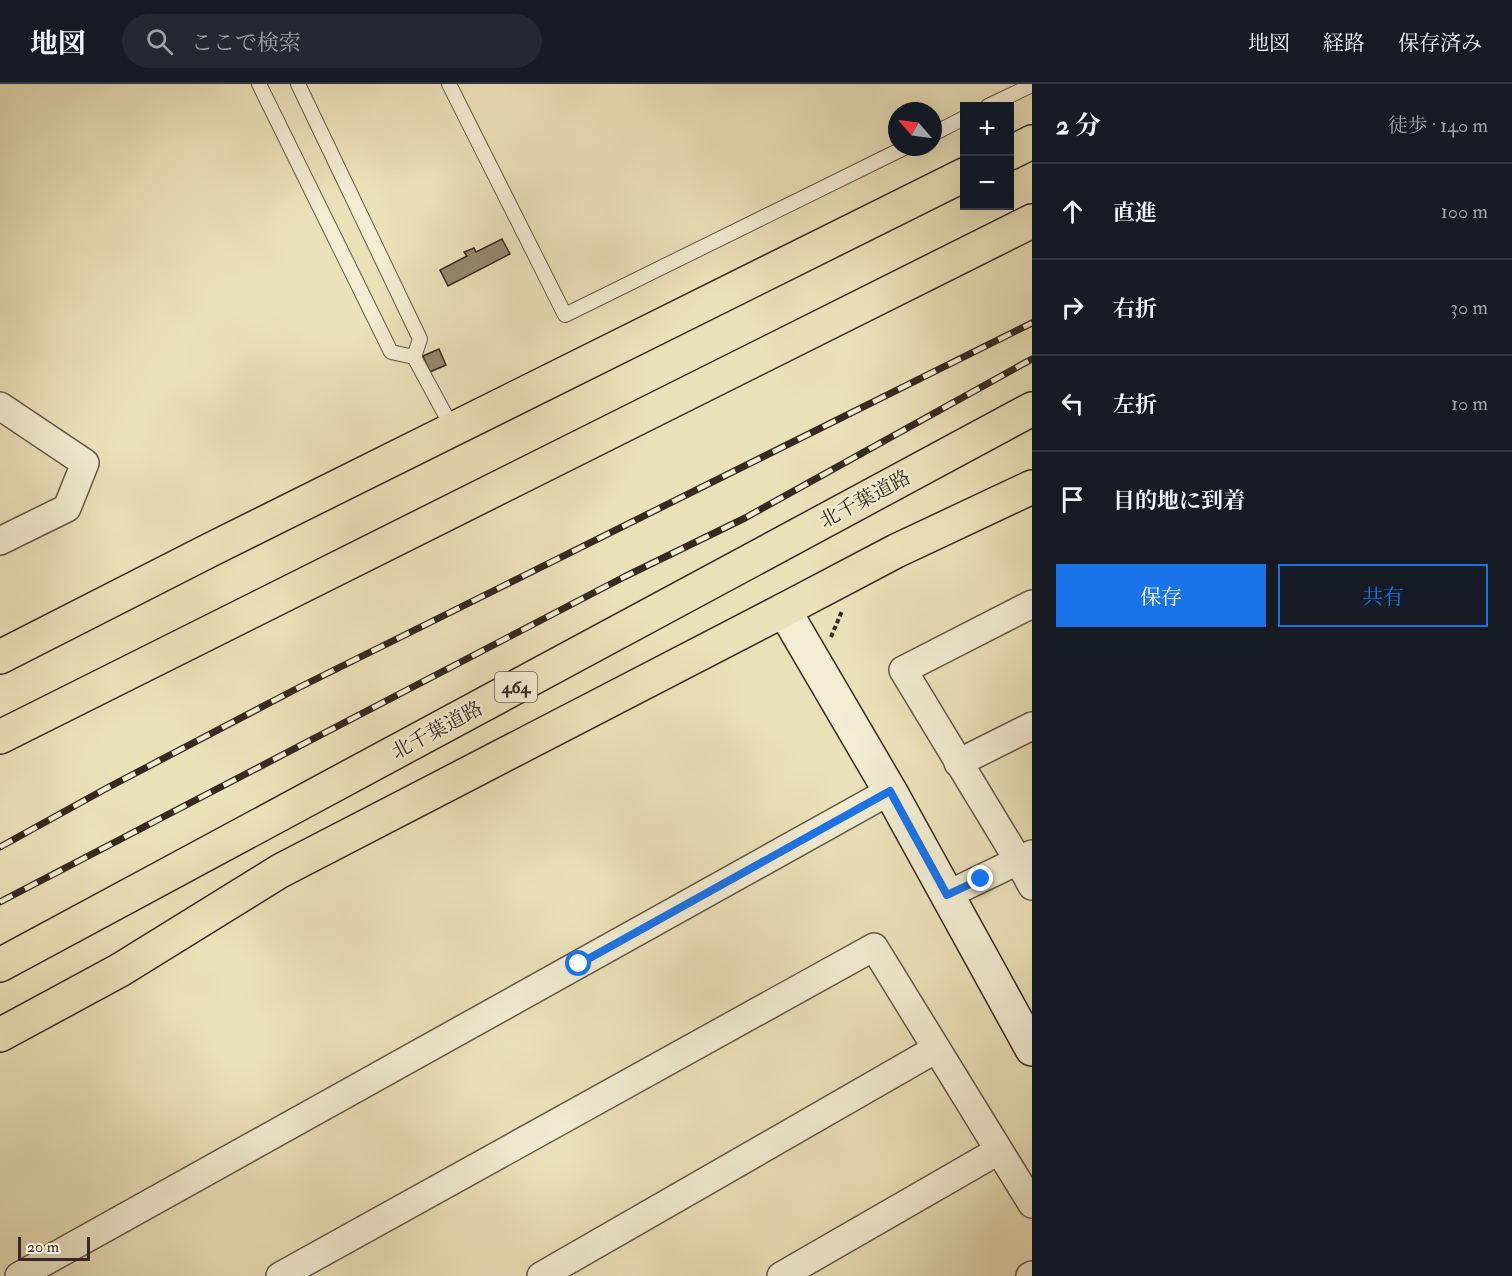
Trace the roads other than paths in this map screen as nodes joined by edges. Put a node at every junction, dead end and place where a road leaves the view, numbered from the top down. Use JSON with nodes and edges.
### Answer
{"nodes":[{"id":1,"x":259,"y":84,"type":"edge"},
{"id":2,"x":298,"y":84,"type":"edge"},
{"id":3,"x":449,"y":84,"type":"edge"},
{"id":4,"x":1032,"y":85,"type":"edge"},
{"id":5,"x":996,"y":102,"type":"edge"},
{"id":6,"x":960,"y":120,"type":"edge"},
{"id":7,"x":942,"y":129,"type":"edge"},
{"id":8,"x":1032,"y":142,"type":"edge"},
{"id":9,"x":1014,"y":151,"type":"edge"},
{"id":10,"x":888,"y":156,"type":"edge"},
{"id":11,"x":960,"y":177,"type":"edge"},
{"id":12,"x":1032,"y":220,"type":"edge"},
{"id":13,"x":414,"y":357,"type":"junction"},
{"id":14,"x":0,"y":406,"type":"edge"},
{"id":15,"x":1032,"y":410,"type":"edge"},
{"id":16,"x":453,"y":429,"type":"junction"},
{"id":17,"x":1032,"y":487,"type":"edge"},
{"id":18,"x":0,"y":541,"type":"edge"},
{"id":19,"x":1032,"y":604,"type":"edge"},
{"id":20,"x":784,"y":610,"type":"junction"},
{"id":21,"x":0,"y":657,"type":"edge"},
{"id":22,"x":1032,"y":726,"type":"edge"},
{"id":23,"x":0,"y":736,"type":"edge"},
{"id":24,"x":958,"y":763,"type":"junction"},
{"id":25,"x":890,"y":791,"type":"junction"},
{"id":26,"x":1025,"y":857,"type":"edge"},
{"id":27,"x":1032,"y":886,"type":"edge"},
{"id":28,"x":947,"y":895,"type":"junction"},
{"id":29,"x":0,"y":965,"type":"edge"},
{"id":30,"x":0,"y":1035,"type":"edge"},
{"id":31,"x":936,"y":1049,"type":"junction"},
{"id":32,"x":1032,"y":1049,"type":"edge"},
{"id":33,"x":998,"y":1151,"type":"junction"},
{"id":34,"x":1029,"y":1193,"type":"edge"},
{"id":35,"x":297,"y":1272,"type":"edge"},
{"id":36,"x":20,"y":1276,"type":"edge"},
{"id":37,"x":541,"y":1276,"type":"edge"},
{"id":38,"x":781,"y":1276,"type":"edge"}],
"edges":[{"from":1,"to":13,"type":"lane"},
{"from":2,"to":13,"type":"lane"},
{"from":3,"to":10,"type":"lane"},
{"from":4,"to":5,"type":"lane"},
{"from":6,"to":7,"type":"lane"},
{"from":8,"to":9,"type":"highway"},
{"from":11,"to":16,"type":"highway"},
{"from":12,"to":23,"type":"highway"},
{"from":13,"to":16,"type":"lane"},
{"from":14,"to":18,"type":"street"},
{"from":15,"to":29,"type":"highway","name":"北千葉道路","number":"464"},
{"from":16,"to":21,"type":"highway"},
{"from":17,"to":20,"type":"highway"},
{"from":19,"to":24,"type":"street"},
{"from":20,"to":25,"type":"street"},
{"from":20,"to":30,"type":"highway"},
{"from":22,"to":24,"type":"street"},
{"from":24,"to":26,"type":"street"},
{"from":25,"to":28,"type":"street"},
{"from":25,"to":36,"type":"street"},
{"from":26,"to":27,"type":"street"},
{"from":26,"to":28,"type":"street"},
{"from":28,"to":32,"type":"street"},
{"from":31,"to":33,"type":"street"},
{"from":31,"to":35,"type":"street"},
{"from":31,"to":37,"type":"street"},
{"from":33,"to":34,"type":"street"},
{"from":33,"to":38,"type":"street"}]}
